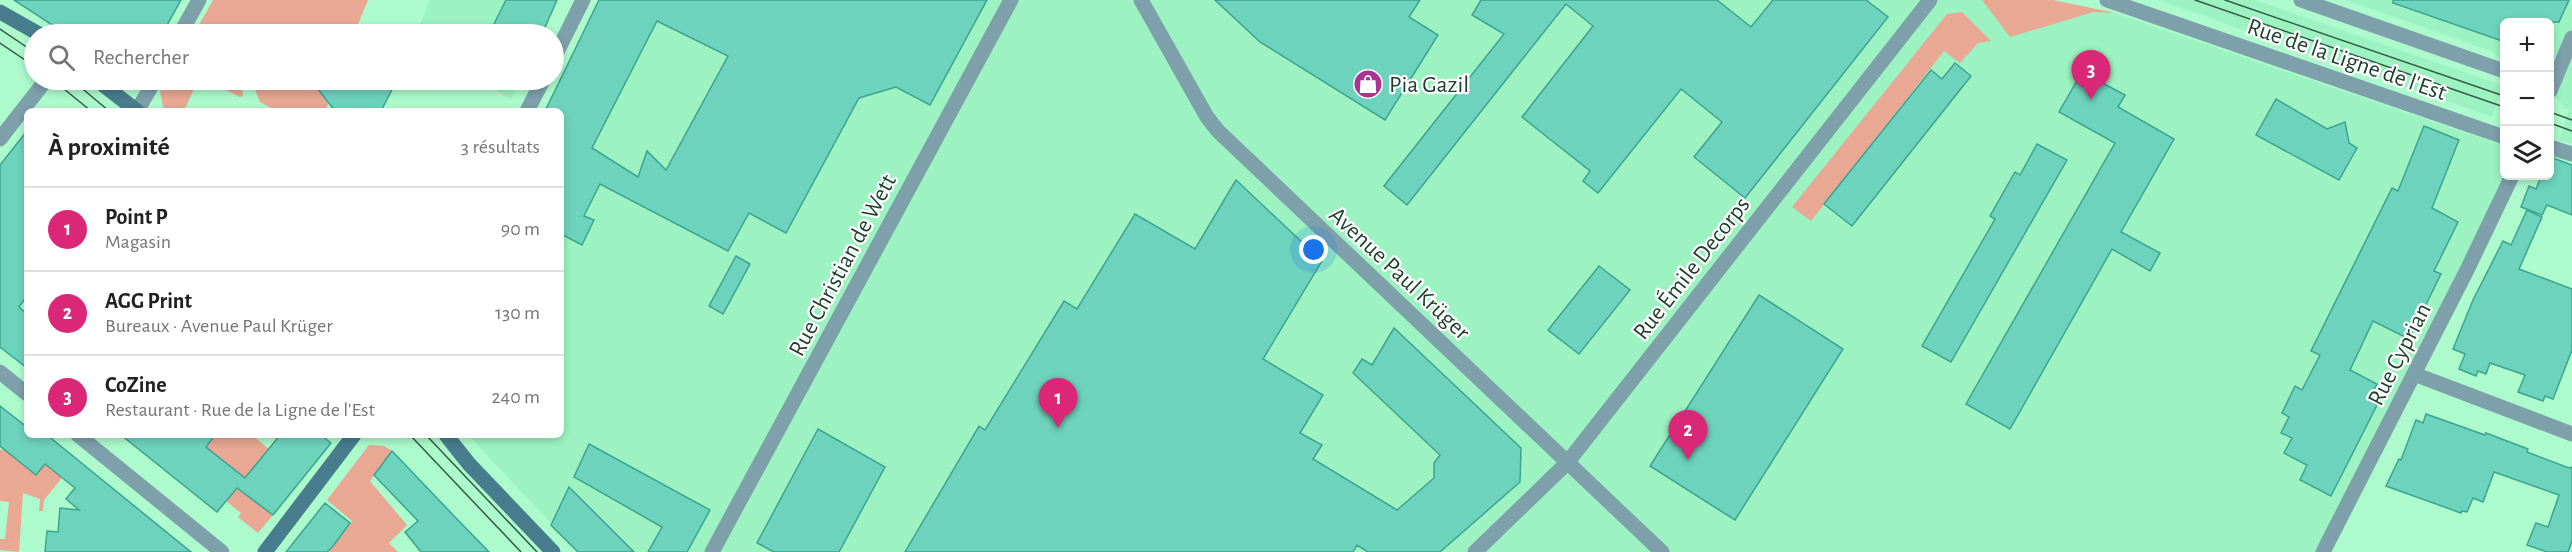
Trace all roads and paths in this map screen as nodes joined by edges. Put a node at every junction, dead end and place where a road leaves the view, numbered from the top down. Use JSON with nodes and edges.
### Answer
{"nodes":[{"id":1,"x":199,"y":0,"type":"edge"},
{"id":2,"x":583,"y":0,"type":"edge"},
{"id":3,"x":1011,"y":0,"type":"edge"},
{"id":4,"x":1141,"y":0,"type":"edge"},
{"id":5,"x":1930,"y":0,"type":"edge"},
{"id":6,"x":2107,"y":0,"type":"edge"},
{"id":7,"x":2301,"y":0,"type":"edge"},
{"id":8,"x":0,"y":12,"type":"edge"},
{"id":9,"x":186,"y":24,"type":"edge"},
{"id":10,"x":24,"y":26,"type":"edge"},
{"id":11,"x":564,"y":38,"type":"edge"},
{"id":12,"x":2572,"y":38,"type":"edge"},
{"id":13,"x":2500,"y":69,"type":"edge"},
{"id":14,"x":2554,"y":79,"type":"edge"},
{"id":15,"x":38,"y":90,"type":"edge"},
{"id":16,"x":110,"y":90,"type":"edge"},
{"id":17,"x":149,"y":90,"type":"edge"},
{"id":18,"x":538,"y":90,"type":"edge"},
{"id":19,"x":24,"y":108,"type":"edge"},
{"id":20,"x":24,"y":108,"type":"edge"},
{"id":21,"x":133,"y":108,"type":"edge"},
{"id":22,"x":139,"y":108,"type":"edge"},
{"id":23,"x":528,"y":108,"type":"edge"},
{"id":24,"x":2500,"y":135,"type":"edge"},
{"id":25,"x":0,"y":139,"type":"edge"},
{"id":26,"x":2554,"y":148,"type":"edge"},
{"id":27,"x":2572,"y":154,"type":"edge"},
{"id":28,"x":2510,"y":180,"type":"edge"},
{"id":29,"x":0,"y":372,"type":"edge"},
{"id":30,"x":2414,"y":374,"type":"junction"},
{"id":31,"x":24,"y":392,"type":"edge"},
{"id":32,"x":2572,"y":434,"type":"edge"},
{"id":33,"x":82,"y":438,"type":"edge"},
{"id":34,"x":352,"y":438,"type":"edge"},
{"id":35,"x":448,"y":438,"type":"edge"},
{"id":36,"x":1567,"y":463,"type":"junction"},
{"id":37,"x":222,"y":552,"type":"edge"},
{"id":38,"x":265,"y":552,"type":"edge"},
{"id":39,"x":553,"y":552,"type":"edge"},
{"id":40,"x":712,"y":552,"type":"edge"},
{"id":41,"x":1475,"y":552,"type":"edge"},
{"id":42,"x":1662,"y":552,"type":"edge"},
{"id":43,"x":2322,"y":552,"type":"edge"}],
"edges":[{"from":1,"to":9,"type":"street"},
{"from":2,"to":11,"type":"street"},
{"from":3,"to":40,"type":"street","name":"Rue Christian de Wett"},
{"from":4,"to":36,"type":"street","name":"Avenue Paul Krüger"},
{"from":5,"to":36,"type":"street","name":"Rue Émile Decorps"},
{"from":6,"to":24,"type":"street","name":"Rue de la Ligne de l'Est"},
{"from":7,"to":13,"type":"street"},
{"from":8,"to":10,"type":"main road"},
{"from":12,"to":14,"type":"street"},
{"from":15,"to":20,"type":"street"},
{"from":16,"to":21,"type":"main road"},
{"from":17,"to":22,"type":"street"},
{"from":18,"to":23,"type":"street"},
{"from":19,"to":25,"type":"street"},
{"from":26,"to":27,"type":"street"},
{"from":28,"to":30,"type":"street","name":"Rue Cyprian"},
{"from":29,"to":31,"type":"street"},
{"from":30,"to":32,"type":"street"},
{"from":30,"to":43,"type":"street","name":"Rue Cyprian"},
{"from":33,"to":37,"type":"street"},
{"from":34,"to":38,"type":"main road"},
{"from":35,"to":39,"type":"main road"},
{"from":36,"to":41,"type":"street","name":"Rue Émile Decorps"},
{"from":36,"to":42,"type":"street","name":"Avenue Paul Krüger"}]}
